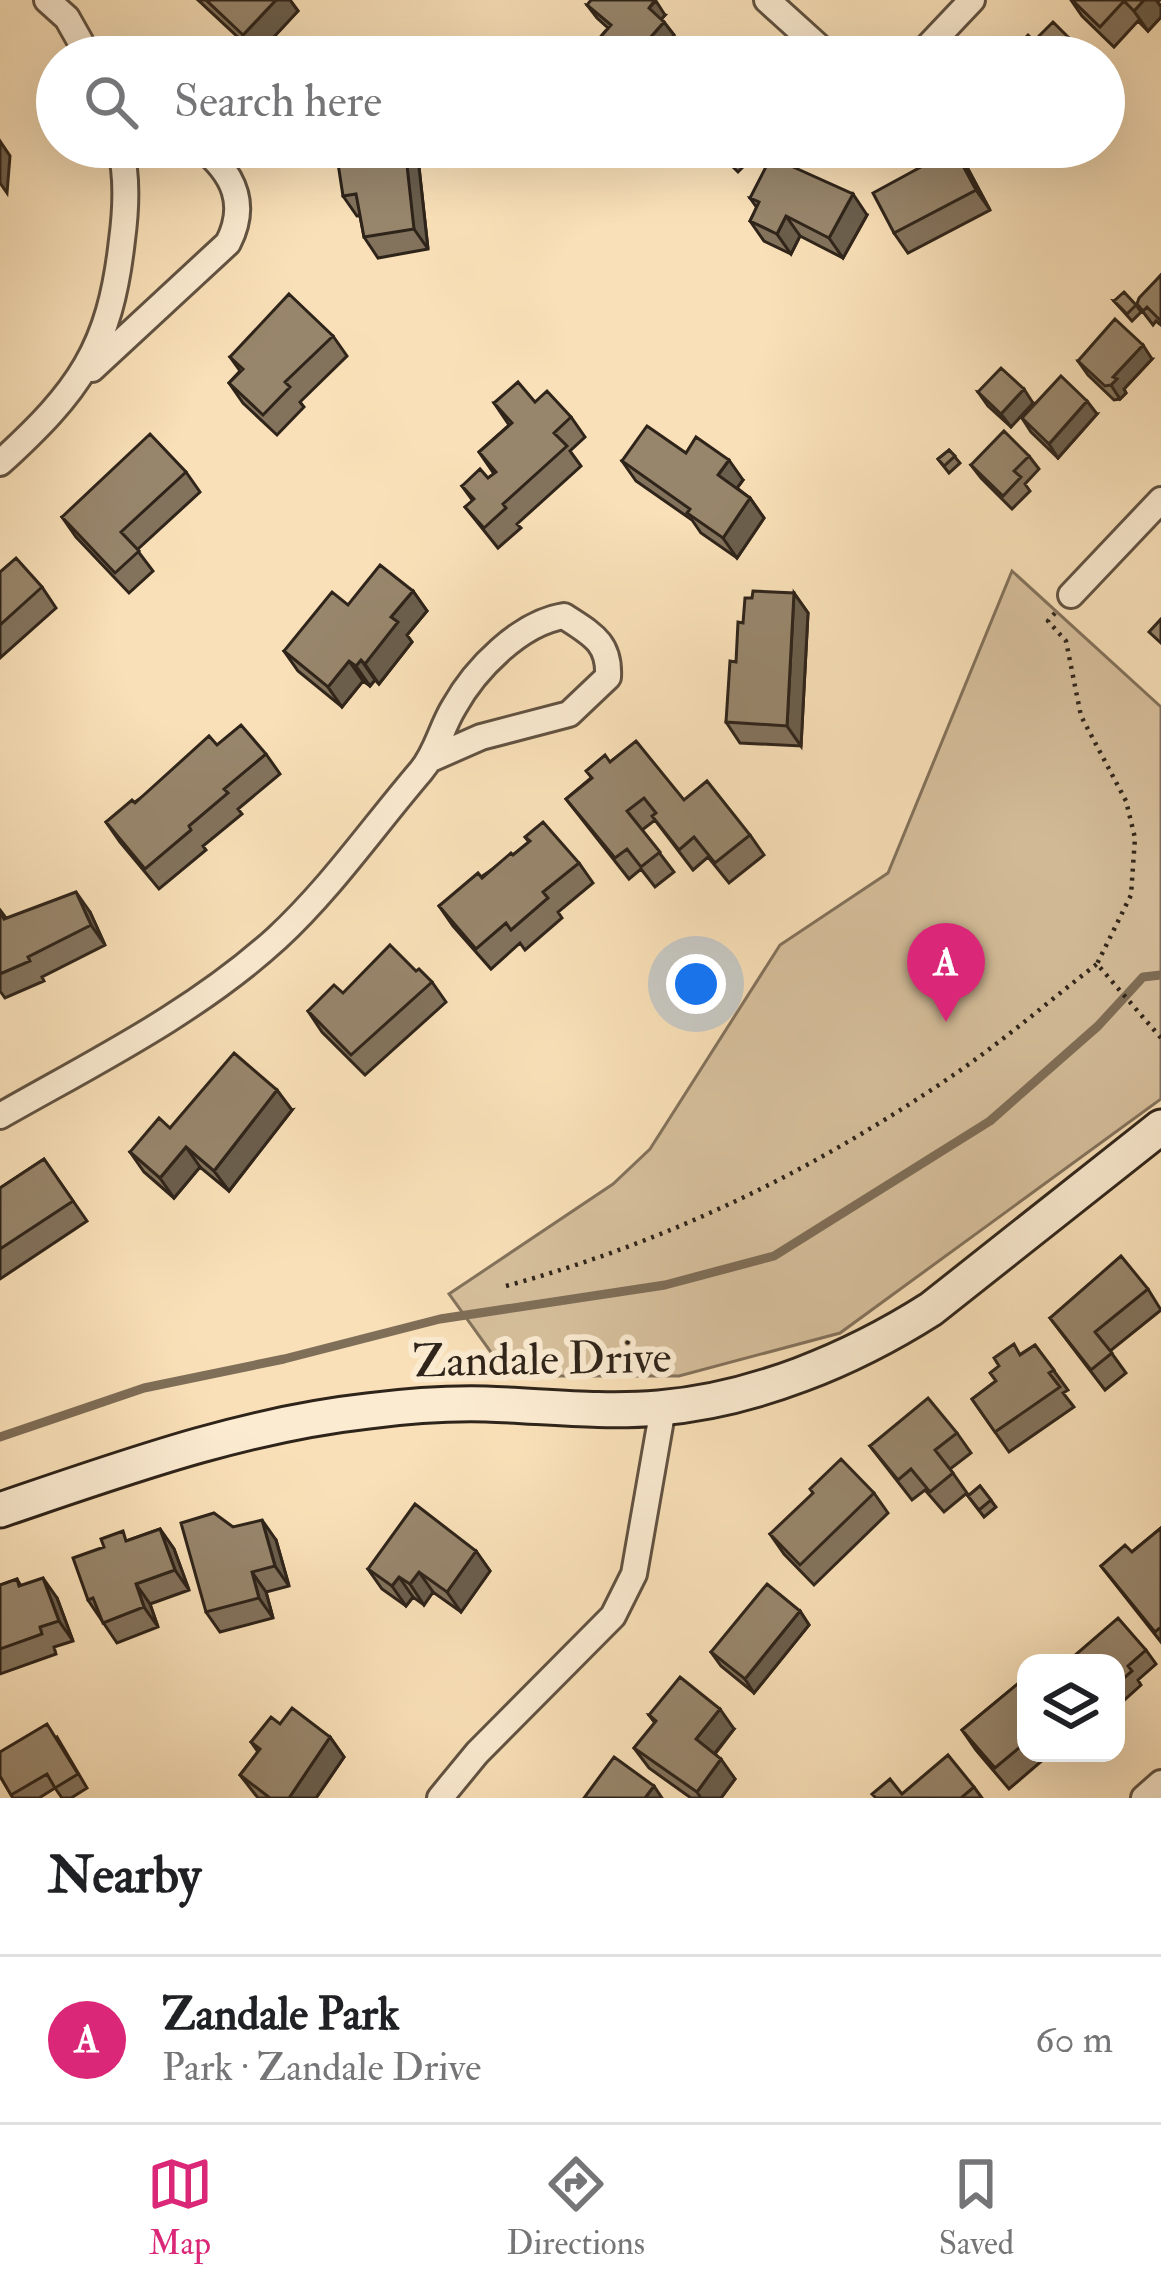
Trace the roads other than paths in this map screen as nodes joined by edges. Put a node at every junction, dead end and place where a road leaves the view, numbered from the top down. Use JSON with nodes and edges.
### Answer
{"nodes":[{"id":1,"x":47,"y":0,"type":"edge"},
{"id":2,"x":767,"y":0,"type":"edge"},
{"id":3,"x":972,"y":0,"type":"edge"},
{"id":4,"x":77,"y":36,"type":"edge"},
{"id":5,"x":807,"y":36,"type":"edge"},
{"id":6,"x":939,"y":36,"type":"edge"},
{"id":7,"x":122,"y":168,"type":"edge"},
{"id":8,"x":221,"y":168,"type":"edge"},
{"id":9,"x":81,"y":378,"type":"junction"},
{"id":10,"x":0,"y":463,"type":"edge"},
{"id":11,"x":1161,"y":500,"type":"edge"},
{"id":12,"x":1071,"y":595,"type":"road end"},
{"id":13,"x":431,"y":759,"type":"junction"},
{"id":14,"x":0,"y":1116,"type":"edge"},
{"id":15,"x":1161,"y":1127,"type":"edge"},
{"id":16,"x":663,"y":1408,"type":"junction"},
{"id":17,"x":0,"y":1510,"type":"edge"},
{"id":18,"x":1161,"y":1783,"type":"edge"},
{"id":19,"x":440,"y":1798,"type":"edge"},
{"id":20,"x":1144,"y":1798,"type":"edge"}],
"edges":[{"from":1,"to":4,"type":"street"},
{"from":2,"to":5,"type":"street"},
{"from":3,"to":6,"type":"street"},
{"from":7,"to":9,"type":"street"},
{"from":8,"to":9,"type":"street"},
{"from":9,"to":10,"type":"street"},
{"from":11,"to":12,"type":"street"},
{"from":13,"to":13,"type":"street"},
{"from":13,"to":14,"type":"street"},
{"from":15,"to":16,"type":"street","name":"Zandale Drive"},
{"from":16,"to":17,"type":"street","name":"Zandale Drive"},
{"from":16,"to":19,"type":"street"},
{"from":18,"to":20,"type":"street"}]}
